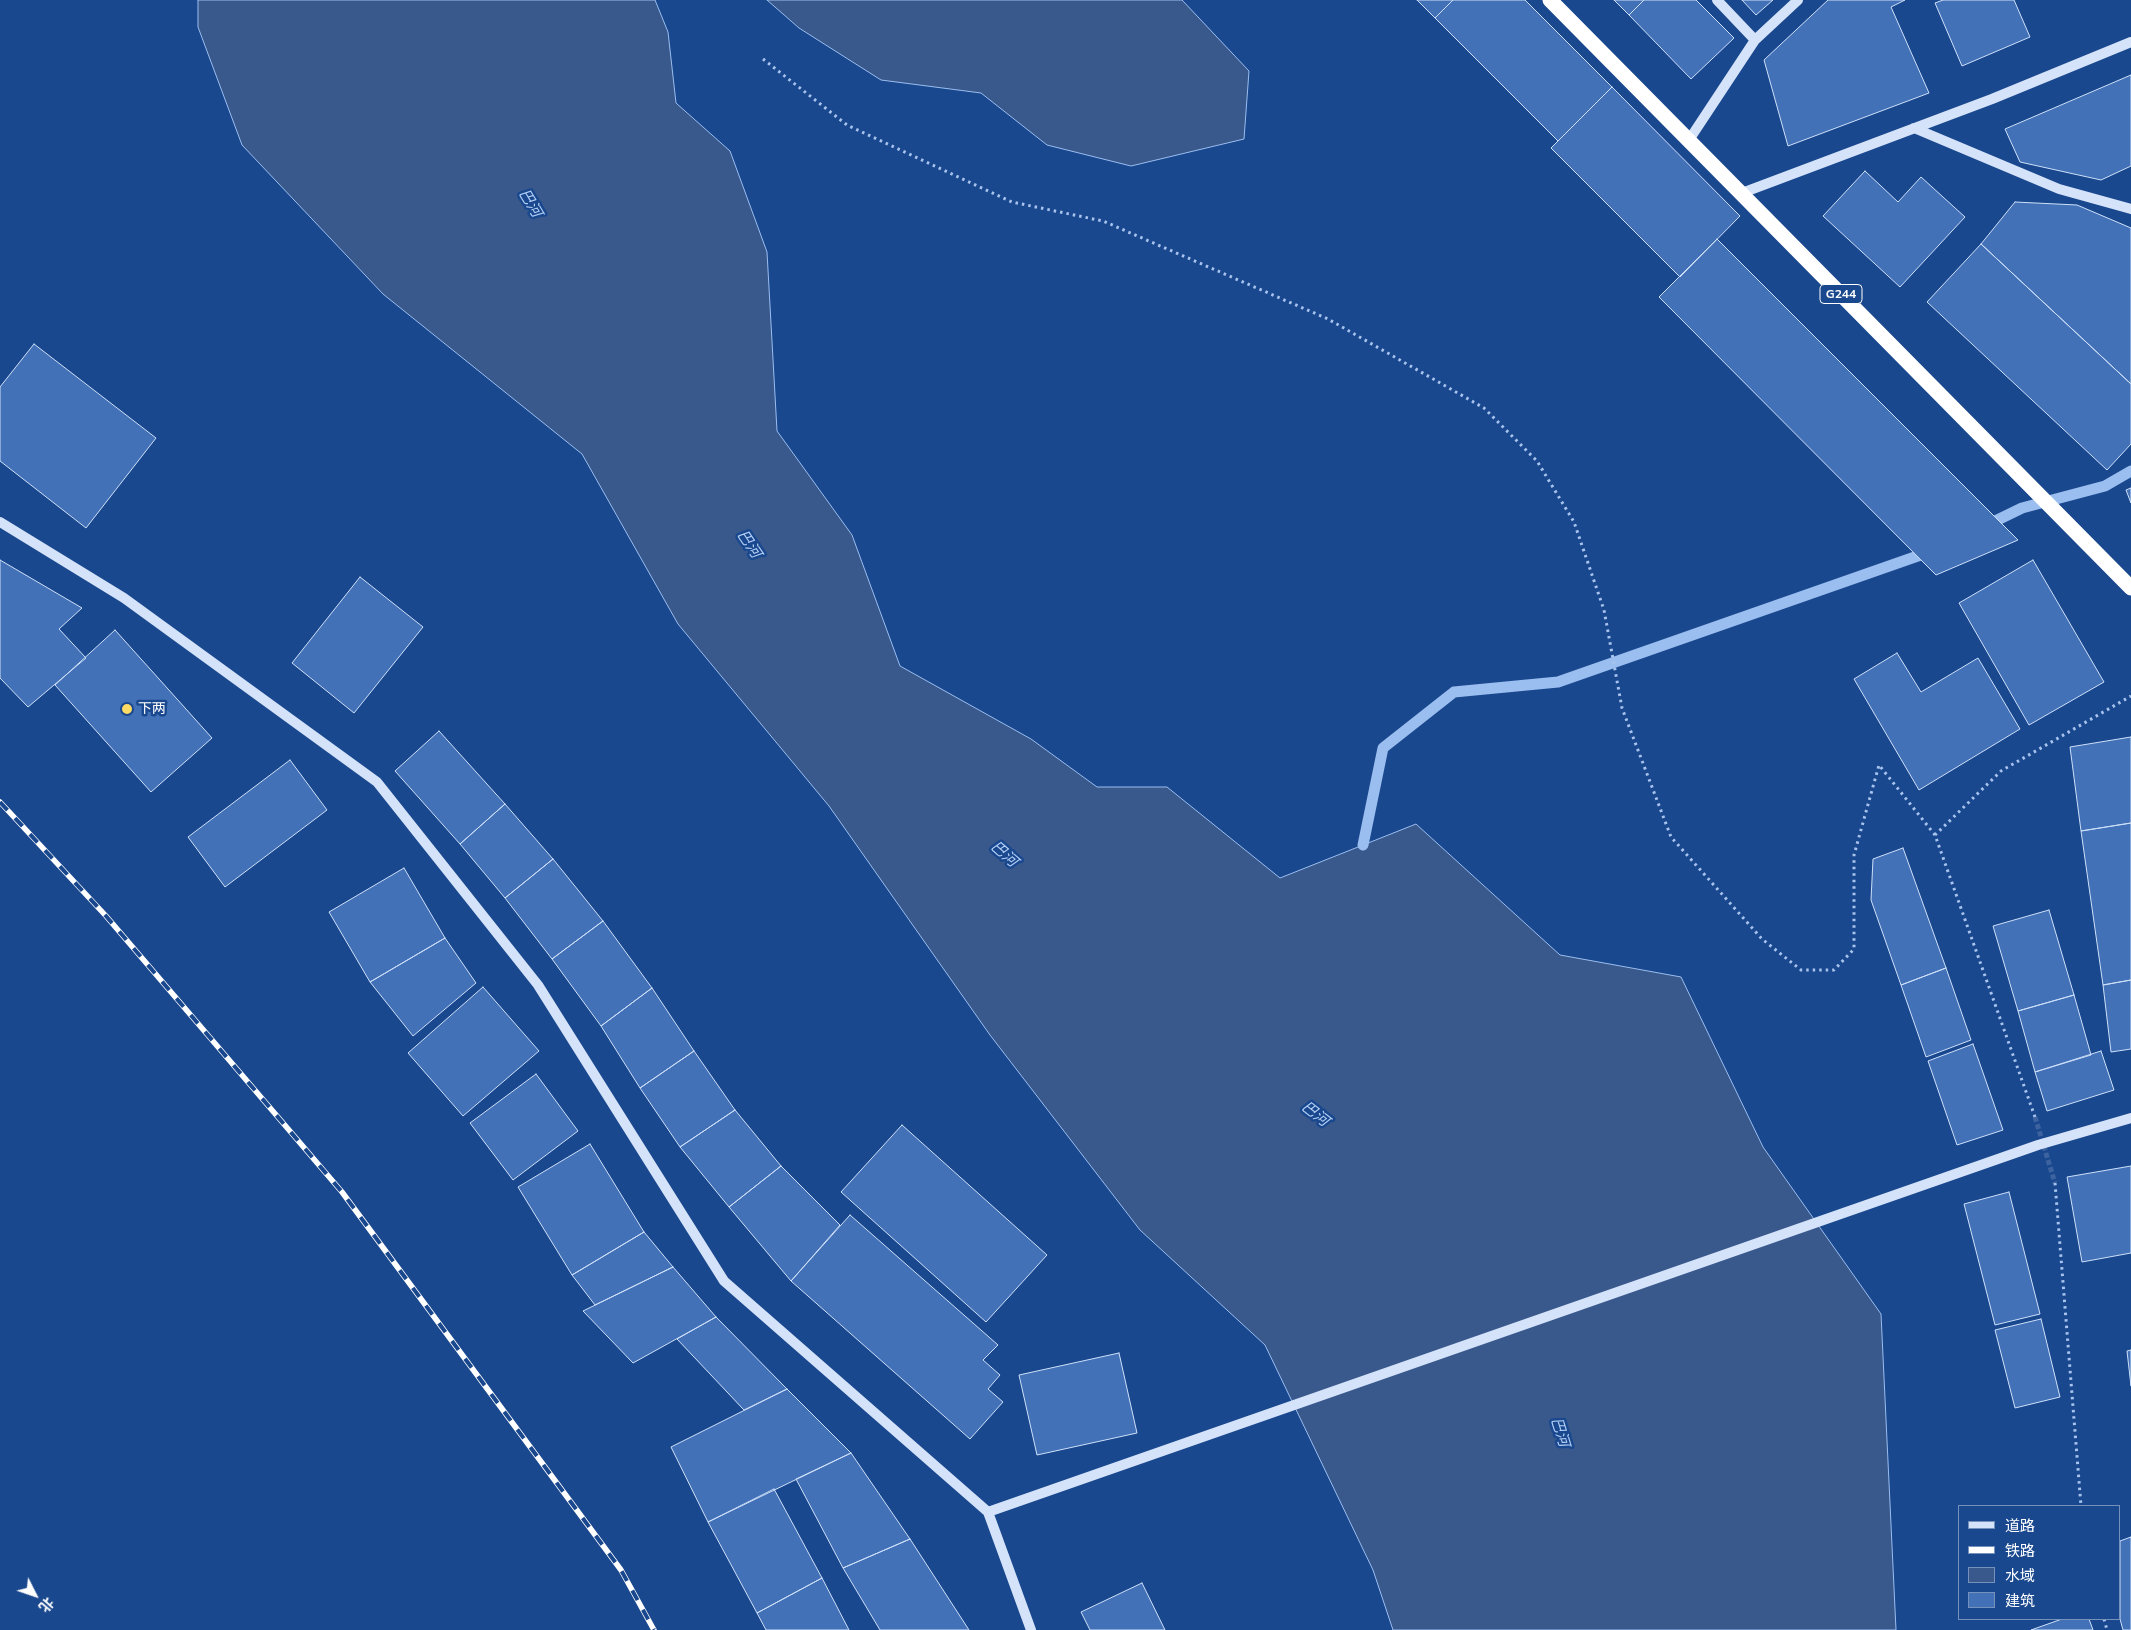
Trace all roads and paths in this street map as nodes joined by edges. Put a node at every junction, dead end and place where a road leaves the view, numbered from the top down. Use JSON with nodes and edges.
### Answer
{"nodes":[{"id":1,"x":1550,"y":0,"type":"edge"},
{"id":2,"x":1716,"y":0,"type":"edge"},
{"id":3,"x":1798,"y":0,"type":"edge"},
{"id":4,"x":1755,"y":40,"type":"junction"},
{"id":5,"x":2131,"y":42,"type":"edge"},
{"id":6,"x":763,"y":59,"type":"dead end"},
{"id":7,"x":1914,"y":128,"type":"junction"},
{"id":8,"x":1689,"y":140,"type":"junction"},
{"id":9,"x":1742,"y":193,"type":"junction"},
{"id":10,"x":2131,"y":209,"type":"edge"},
{"id":11,"x":0,"y":522,"type":"edge"},
{"id":12,"x":2131,"y":588,"type":"edge"},
{"id":13,"x":2131,"y":696,"type":"edge"},
{"id":14,"x":1935,"y":835,"type":"junction"},
{"id":15,"x":2035,"y":1117,"type":"tunnel mouth"},
{"id":16,"x":2131,"y":1118,"type":"edge"},
{"id":17,"x":2055,"y":1183,"type":"tunnel mouth"},
{"id":18,"x":2081,"y":1505,"type":"edge"},
{"id":19,"x":988,"y":1512,"type":"junction"},
{"id":20,"x":1031,"y":1630,"type":"edge"}],
"edges":[{"from":1,"to":8,"type":"highway","number":"G244"},
{"from":2,"to":4,"type":"street"},
{"from":3,"to":4,"type":"street"},
{"from":4,"to":8,"type":"street"},
{"from":5,"to":7,"type":"street"},
{"from":6,"to":14,"type":"path"},
{"from":7,"to":9,"type":"street"},
{"from":7,"to":10,"type":"street"},
{"from":8,"to":9,"type":"highway","number":"G244"},
{"from":9,"to":12,"type":"highway","number":"G244"},
{"from":11,"to":19,"type":"street"},
{"from":13,"to":14,"type":"path"},
{"from":14,"to":15,"type":"path"},
{"from":16,"to":19,"type":"street"},
{"from":17,"to":18,"type":"path"},
{"from":19,"to":20,"type":"street"}]}
